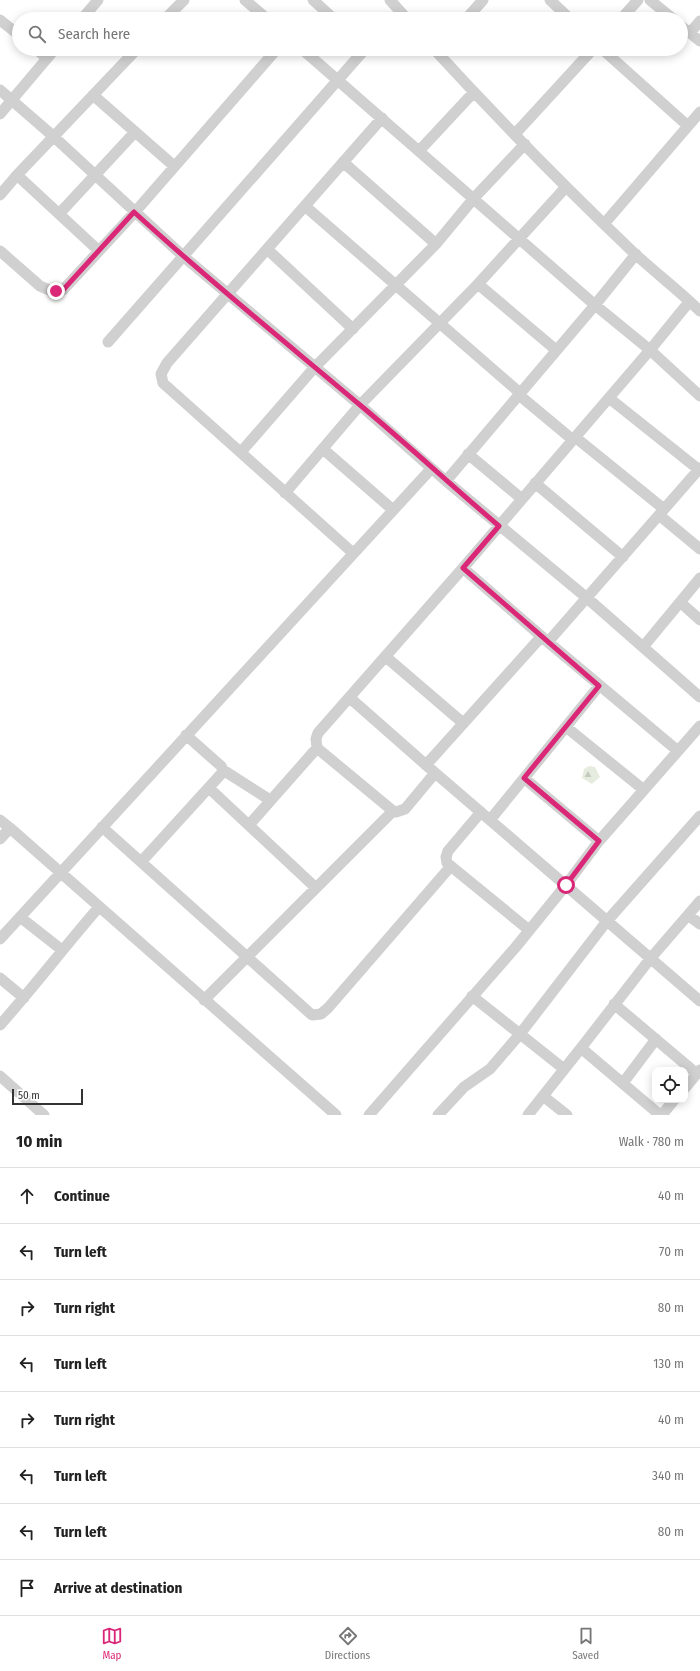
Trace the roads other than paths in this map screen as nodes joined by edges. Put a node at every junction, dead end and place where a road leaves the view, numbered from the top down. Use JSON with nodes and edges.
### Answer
{"nodes":[{"id":1,"x":98,"y":0,"type":"edge"},
{"id":2,"x":184,"y":0,"type":"edge"},
{"id":3,"x":245,"y":0,"type":"edge"},
{"id":4,"x":313,"y":0,"type":"edge"},
{"id":5,"x":483,"y":0,"type":"edge"},
{"id":6,"x":550,"y":0,"type":"edge"},
{"id":7,"x":638,"y":0,"type":"edge"},
{"id":8,"x":650,"y":0,"type":"edge"},
{"id":9,"x":89,"y":12,"type":"edge"},
{"id":10,"x":172,"y":12,"type":"edge"},
{"id":11,"x":259,"y":12,"type":"edge"},
{"id":12,"x":326,"y":12,"type":"edge"},
{"id":13,"x":472,"y":12,"type":"edge"},
{"id":14,"x":563,"y":12,"type":"edge"},
{"id":15,"x":627,"y":12,"type":"edge"},
{"id":16,"x":665,"y":12,"type":"edge"},
{"id":17,"x":0,"y":20,"type":"edge"},
{"id":18,"x":700,"y":21,"type":"edge"},
{"id":19,"x":688,"y":27,"type":"edge"},
{"id":20,"x":12,"y":29,"type":"edge"},
{"id":21,"x":688,"y":31,"type":"edge"},
{"id":22,"x":700,"y":41,"type":"edge"},
{"id":23,"x":45,"y":56,"type":"edge"},
{"id":24,"x":126,"y":56,"type":"edge"},
{"id":25,"x":271,"y":56,"type":"edge"},
{"id":26,"x":310,"y":56,"type":"edge"},
{"id":27,"x":359,"y":56,"type":"edge"},
{"id":28,"x":441,"y":56,"type":"edge"},
{"id":29,"x":587,"y":56,"type":"edge"},
{"id":30,"x":610,"y":56,"type":"edge"},
{"id":31,"x":47,"y":58,"type":"joint"},
{"id":32,"x":338,"y":80,"type":"junction"},
{"id":33,"x":0,"y":90,"type":"edge"},
{"id":34,"x":474,"y":92,"type":"junction"},
{"id":35,"x":93,"y":95,"type":"junction"},
{"id":36,"x":12,"y":100,"type":"junction"},
{"id":37,"x":700,"y":112,"type":"edge"},
{"id":38,"x":0,"y":114,"type":"edge"},
{"id":39,"x":382,"y":118,"type":"junction"},
{"id":40,"x":688,"y":126,"type":"junction"},
{"id":41,"x":134,"y":132,"type":"junction"},
{"id":42,"x":515,"y":134,"type":"junction"},
{"id":43,"x":53,"y":136,"type":"junction"},
{"id":44,"x":525,"y":144,"type":"junction"},
{"id":45,"x":419,"y":150,"type":"junction"},
{"id":46,"x":344,"y":162,"type":"junction"},
{"id":47,"x":174,"y":166,"type":"junction"},
{"id":48,"x":17,"y":175,"type":"junction"},
{"id":49,"x":95,"y":175,"type":"junction"},
{"id":50,"x":566,"y":187,"type":"junction"},
{"id":51,"x":0,"y":195,"type":"edge"},
{"id":52,"x":474,"y":198,"type":"junction"},
{"id":53,"x":306,"y":206,"type":"junction"},
{"id":54,"x":134,"y":212,"type":"junction"},
{"id":55,"x":59,"y":214,"type":"junction"},
{"id":56,"x":604,"y":224,"type":"junction"},
{"id":57,"x":520,"y":238,"type":"junction"},
{"id":58,"x":436,"y":244,"type":"junction"},
{"id":59,"x":267,"y":249,"type":"junction"},
{"id":60,"x":0,"y":251,"type":"edge"},
{"id":61,"x":99,"y":251,"type":"junction"},
{"id":62,"x":636,"y":254,"type":"junction"},
{"id":63,"x":182,"y":256,"type":"junction"},
{"id":64,"x":478,"y":284,"type":"junction"},
{"id":65,"x":397,"y":285,"type":"junction"},
{"id":66,"x":227,"y":294,"type":"junction"},
{"id":67,"x":689,"y":302,"type":"junction"},
{"id":68,"x":595,"y":305,"type":"junction"},
{"id":69,"x":700,"y":311,"type":"edge"},
{"id":70,"x":441,"y":323,"type":"junction"},
{"id":71,"x":353,"y":329,"type":"junction"},
{"id":72,"x":108,"y":342,"type":"dead end"},
{"id":73,"x":556,"y":350,"type":"junction"},
{"id":74,"x":650,"y":350,"type":"junction"},
{"id":75,"x":314,"y":368,"type":"junction"},
{"id":76,"x":519,"y":394,"type":"junction"},
{"id":77,"x":700,"y":396,"type":"edge"},
{"id":78,"x":609,"y":398,"type":"junction"},
{"id":79,"x":360,"y":405,"type":"junction"},
{"id":80,"x":574,"y":439,"type":"junction"},
{"id":81,"x":323,"y":449,"type":"junction"},
{"id":82,"x":240,"y":452,"type":"junction"},
{"id":83,"x":468,"y":454,"type":"junction"},
{"id":84,"x":431,"y":468,"type":"junction"},
{"id":85,"x":699,"y":469,"type":"edge"},
{"id":86,"x":446,"y":482,"type":"junction"},
{"id":87,"x":535,"y":483,"type":"junction"},
{"id":88,"x":285,"y":492,"type":"junction"},
{"id":89,"x":522,"y":498,"type":"junction"},
{"id":90,"x":393,"y":510,"type":"junction"},
{"id":91,"x":662,"y":512,"type":"junction"},
{"id":92,"x":499,"y":526,"type":"junction"},
{"id":93,"x":700,"y":549,"type":"edge"},
{"id":94,"x":353,"y":553,"type":"junction"},
{"id":95,"x":623,"y":557,"type":"junction"},
{"id":96,"x":463,"y":568,"type":"junction"},
{"id":97,"x":700,"y":578,"type":"edge"},
{"id":98,"x":587,"y":598,"type":"junction"},
{"id":99,"x":680,"y":602,"type":"junction"},
{"id":100,"x":700,"y":620,"type":"edge"},
{"id":101,"x":544,"y":640,"type":"junction"},
{"id":102,"x":643,"y":647,"type":"junction"},
{"id":103,"x":386,"y":657,"type":"junction"},
{"id":104,"x":599,"y":686,"type":"junction"},
{"id":105,"x":700,"y":697,"type":"edge"},
{"id":106,"x":350,"y":698,"type":"junction"},
{"id":107,"x":463,"y":723,"type":"junction"},
{"id":108,"x":700,"y":726,"type":"edge"},
{"id":109,"x":566,"y":727,"type":"junction"},
{"id":110,"x":186,"y":735,"type":"junction"},
{"id":111,"x":317,"y":748,"type":"junction"},
{"id":112,"x":678,"y":751,"type":"junction"},
{"id":113,"x":426,"y":765,"type":"junction"},
{"id":114,"x":223,"y":770,"type":"junction"},
{"id":115,"x":435,"y":773,"type":"junction"},
{"id":116,"x":524,"y":778,"type":"junction"},
{"id":117,"x":209,"y":788,"type":"junction"},
{"id":118,"x":644,"y":790,"type":"junction"},
{"id":119,"x":270,"y":800,"type":"junction"},
{"id":120,"x":393,"y":811,"type":"junction"},
{"id":121,"x":481,"y":812,"type":"junction"},
{"id":122,"x":700,"y":816,"type":"edge"},
{"id":123,"x":0,"y":820,"type":"edge"},
{"id":124,"x":490,"y":820,"type":"junction"},
{"id":125,"x":249,"y":825,"type":"junction"},
{"id":126,"x":102,"y":827,"type":"junction"},
{"id":127,"x":10,"y":828,"type":"junction"},
{"id":128,"x":0,"y":839,"type":"edge"},
{"id":129,"x":599,"y":841,"type":"junction"},
{"id":130,"x":141,"y":862,"type":"junction"},
{"id":131,"x":451,"y":866,"type":"junction"},
{"id":132,"x":60,"y":873,"type":"junction"},
{"id":133,"x":566,"y":885,"type":"junction"},
{"id":134,"x":316,"y":888,"type":"junction"},
{"id":135,"x":700,"y":901,"type":"edge"},
{"id":136,"x":99,"y":907,"type":"junction"},
{"id":137,"x":688,"y":915,"type":"junction"},
{"id":138,"x":20,"y":917,"type":"junction"},
{"id":139,"x":607,"y":921,"type":"junction"},
{"id":140,"x":700,"y":924,"type":"edge"},
{"id":141,"x":530,"y":930,"type":"junction"},
{"id":142,"x":0,"y":939,"type":"edge"},
{"id":143,"x":62,"y":950,"type":"junction"},
{"id":144,"x":247,"y":957,"type":"junction"},
{"id":145,"x":650,"y":959,"type":"junction"},
{"id":146,"x":0,"y":978,"type":"edge"},
{"id":147,"x":472,"y":996,"type":"junction"},
{"id":148,"x":24,"y":998,"type":"junction"},
{"id":149,"x":204,"y":1000,"type":"junction"},
{"id":150,"x":700,"y":1001,"type":"edge"},
{"id":151,"x":614,"y":1004,"type":"junction"},
{"id":152,"x":0,"y":1025,"type":"edge"},
{"id":153,"x":520,"y":1034,"type":"junction"},
{"id":154,"x":656,"y":1039,"type":"junction"},
{"id":155,"x":581,"y":1048,"type":"junction"},
{"id":156,"x":564,"y":1069,"type":"junction"},
{"id":157,"x":698,"y":1072,"type":"edge"},
{"id":158,"x":0,"y":1076,"type":"edge"},
{"id":159,"x":623,"y":1083,"type":"junction"},
{"id":160,"x":688,"y":1084,"type":"edge"},
{"id":161,"x":543,"y":1096,"type":"junction"},
{"id":162,"x":671,"y":1103,"type":"edge"},
{"id":163,"x":44,"y":1115,"type":"edge"},
{"id":164,"x":336,"y":1115,"type":"edge"},
{"id":165,"x":369,"y":1115,"type":"edge"},
{"id":166,"x":438,"y":1115,"type":"edge"},
{"id":167,"x":528,"y":1115,"type":"edge"},
{"id":168,"x":567,"y":1115,"type":"edge"},
{"id":169,"x":661,"y":1115,"type":"edge"}],
"edges":[{"from":1,"to":9,"type":"street"},
{"from":2,"to":10,"type":"street"},
{"from":3,"to":11,"type":"street"},
{"from":4,"to":12,"type":"street"},
{"from":5,"to":13,"type":"street"},
{"from":6,"to":14,"type":"street"},
{"from":7,"to":15,"type":"street"},
{"from":8,"to":16,"type":"street"},
{"from":17,"to":20,"type":"street"},
{"from":18,"to":19,"type":"street"},
{"from":21,"to":22,"type":"street"},
{"from":23,"to":31,"type":"street"},
{"from":24,"to":35,"type":"street"},
{"from":25,"to":47,"type":"street"},
{"from":26,"to":32,"type":"street"},
{"from":27,"to":32,"type":"street"},
{"from":28,"to":34,"type":"street"},
{"from":29,"to":42,"type":"street"},
{"from":30,"to":40,"type":"street"},
{"from":31,"to":36,"type":"street"},
{"from":32,"to":39,"type":"street"},
{"from":32,"to":63,"type":"street"},
{"from":33,"to":36,"type":"street"},
{"from":34,"to":42,"type":"street"},
{"from":34,"to":45,"type":"street"},
{"from":35,"to":41,"type":"street"},
{"from":35,"to":43,"type":"street"},
{"from":36,"to":38,"type":"street"},
{"from":36,"to":43,"type":"street"},
{"from":37,"to":40,"type":"street"},
{"from":39,"to":45,"type":"street"},
{"from":39,"to":46,"type":"street"},
{"from":40,"to":56,"type":"street"},
{"from":41,"to":47,"type":"street"},
{"from":41,"to":49,"type":"street"},
{"from":42,"to":44,"type":"street"},
{"from":43,"to":48,"type":"street"},
{"from":43,"to":49,"type":"street"},
{"from":44,"to":50,"type":"street"},
{"from":44,"to":52,"type":"street"},
{"from":45,"to":52,"type":"street"},
{"from":46,"to":53,"type":"street"},
{"from":46,"to":58,"type":"street"},
{"from":47,"to":54,"type":"street"},
{"from":48,"to":51,"type":"street"},
{"from":48,"to":55,"type":"street"},
{"from":49,"to":54,"type":"street"},
{"from":49,"to":55,"type":"street"},
{"from":50,"to":56,"type":"street"},
{"from":50,"to":57,"type":"street"},
{"from":52,"to":57,"type":"street"},
{"from":52,"to":58,"type":"street"},
{"from":53,"to":59,"type":"street"},
{"from":53,"to":65,"type":"street"},
{"from":54,"to":61,"type":"street"},
{"from":54,"to":63,"type":"street"},
{"from":55,"to":61,"type":"street"},
{"from":56,"to":62,"type":"street"},
{"from":57,"to":64,"type":"street"},
{"from":57,"to":68,"type":"street"},
{"from":58,"to":65,"type":"street"},
{"from":59,"to":66,"type":"street"},
{"from":59,"to":71,"type":"street"},
{"from":60,"to":61,"type":"street"},
{"from":62,"to":67,"type":"street"},
{"from":62,"to":68,"type":"street"},
{"from":63,"to":66,"type":"street"},
{"from":63,"to":72,"type":"street"},
{"from":64,"to":70,"type":"street"},
{"from":64,"to":73,"type":"street"},
{"from":65,"to":70,"type":"street"},
{"from":65,"to":71,"type":"street"},
{"from":66,"to":75,"type":"street"},
{"from":66,"to":82,"type":"street"},
{"from":67,"to":69,"type":"street"},
{"from":67,"to":74,"type":"street"},
{"from":68,"to":73,"type":"street"},
{"from":68,"to":74,"type":"street"},
{"from":70,"to":76,"type":"street"},
{"from":70,"to":79,"type":"street"},
{"from":71,"to":75,"type":"street"},
{"from":73,"to":76,"type":"street"},
{"from":74,"to":77,"type":"street"},
{"from":74,"to":78,"type":"street"},
{"from":75,"to":79,"type":"street"},
{"from":75,"to":82,"type":"street"},
{"from":76,"to":80,"type":"street"},
{"from":76,"to":83,"type":"street"},
{"from":78,"to":80,"type":"street"},
{"from":78,"to":85,"type":"street"},
{"from":79,"to":81,"type":"street"},
{"from":79,"to":84,"type":"street"},
{"from":80,"to":87,"type":"street"},
{"from":80,"to":91,"type":"street"},
{"from":81,"to":88,"type":"street"},
{"from":81,"to":90,"type":"street"},
{"from":82,"to":88,"type":"street"},
{"from":83,"to":86,"type":"street"},
{"from":83,"to":89,"type":"street"},
{"from":84,"to":86,"type":"street"},
{"from":84,"to":90,"type":"street"},
{"from":85,"to":91,"type":"street"},
{"from":86,"to":92,"type":"street"},
{"from":87,"to":89,"type":"street"},
{"from":87,"to":95,"type":"street"},
{"from":88,"to":94,"type":"street"},
{"from":89,"to":92,"type":"street"},
{"from":90,"to":94,"type":"street"},
{"from":91,"to":93,"type":"street"},
{"from":91,"to":95,"type":"street"},
{"from":92,"to":96,"type":"street"},
{"from":92,"to":98,"type":"street"},
{"from":94,"to":110,"type":"street"},
{"from":95,"to":98,"type":"street"},
{"from":96,"to":101,"type":"street"},
{"from":96,"to":103,"type":"street"},
{"from":97,"to":99,"type":"street"},
{"from":98,"to":101,"type":"street"},
{"from":98,"to":102,"type":"street"},
{"from":99,"to":100,"type":"street"},
{"from":99,"to":102,"type":"street"},
{"from":101,"to":104,"type":"street"},
{"from":101,"to":107,"type":"street"},
{"from":102,"to":105,"type":"street"},
{"from":103,"to":106,"type":"street"},
{"from":103,"to":107,"type":"street"},
{"from":104,"to":109,"type":"street"},
{"from":104,"to":112,"type":"street"},
{"from":106,"to":111,"type":"street"},
{"from":106,"to":113,"type":"street"},
{"from":107,"to":113,"type":"street"},
{"from":108,"to":112,"type":"street"},
{"from":109,"to":116,"type":"street"},
{"from":109,"to":118,"type":"street"},
{"from":110,"to":114,"type":"street"},
{"from":110,"to":126,"type":"street"},
{"from":111,"to":119,"type":"street"},
{"from":111,"to":120,"type":"street"},
{"from":112,"to":118,"type":"street"},
{"from":113,"to":115,"type":"street"},
{"from":114,"to":117,"type":"street"},
{"from":114,"to":119,"type":"street"},
{"from":115,"to":120,"type":"street"},
{"from":115,"to":121,"type":"street"},
{"from":116,"to":124,"type":"street"},
{"from":116,"to":129,"type":"street"},
{"from":117,"to":125,"type":"street"},
{"from":117,"to":130,"type":"street"},
{"from":118,"to":129,"type":"street"},
{"from":119,"to":125,"type":"street"},
{"from":120,"to":134,"type":"street"},
{"from":121,"to":124,"type":"street"},
{"from":121,"to":131,"type":"street"},
{"from":122,"to":139,"type":"street"},
{"from":123,"to":127,"type":"street"},
{"from":124,"to":133,"type":"street"},
{"from":125,"to":134,"type":"street"},
{"from":126,"to":130,"type":"street"},
{"from":126,"to":132,"type":"street"},
{"from":127,"to":128,"type":"street"},
{"from":127,"to":132,"type":"street"},
{"from":129,"to":133,"type":"street"},
{"from":130,"to":144,"type":"street"},
{"from":131,"to":141,"type":"street"},
{"from":131,"to":144,"type":"street"},
{"from":132,"to":136,"type":"street"},
{"from":132,"to":138,"type":"street"},
{"from":133,"to":139,"type":"street"},
{"from":133,"to":141,"type":"street"},
{"from":134,"to":144,"type":"street"},
{"from":135,"to":137,"type":"street"},
{"from":136,"to":143,"type":"street"},
{"from":136,"to":149,"type":"street"},
{"from":137,"to":140,"type":"street"},
{"from":137,"to":145,"type":"street"},
{"from":138,"to":142,"type":"street"},
{"from":138,"to":143,"type":"street"},
{"from":139,"to":145,"type":"street"},
{"from":139,"to":153,"type":"street"},
{"from":141,"to":147,"type":"street"},
{"from":143,"to":148,"type":"street"},
{"from":144,"to":149,"type":"street"},
{"from":145,"to":150,"type":"street"},
{"from":145,"to":151,"type":"street"},
{"from":146,"to":148,"type":"street"},
{"from":147,"to":153,"type":"street"},
{"from":147,"to":165,"type":"street"},
{"from":148,"to":152,"type":"street"},
{"from":149,"to":164,"type":"street"},
{"from":151,"to":154,"type":"street"},
{"from":151,"to":155,"type":"street"},
{"from":153,"to":156,"type":"street"},
{"from":153,"to":166,"type":"street"},
{"from":154,"to":157,"type":"street"},
{"from":154,"to":159,"type":"street"},
{"from":155,"to":156,"type":"street"},
{"from":155,"to":159,"type":"street"},
{"from":156,"to":161,"type":"street"},
{"from":157,"to":160,"type":"street"},
{"from":158,"to":163,"type":"street"},
{"from":159,"to":169,"type":"street"},
{"from":161,"to":167,"type":"street"},
{"from":161,"to":168,"type":"street"},
{"from":162,"to":169,"type":"street"}]}
